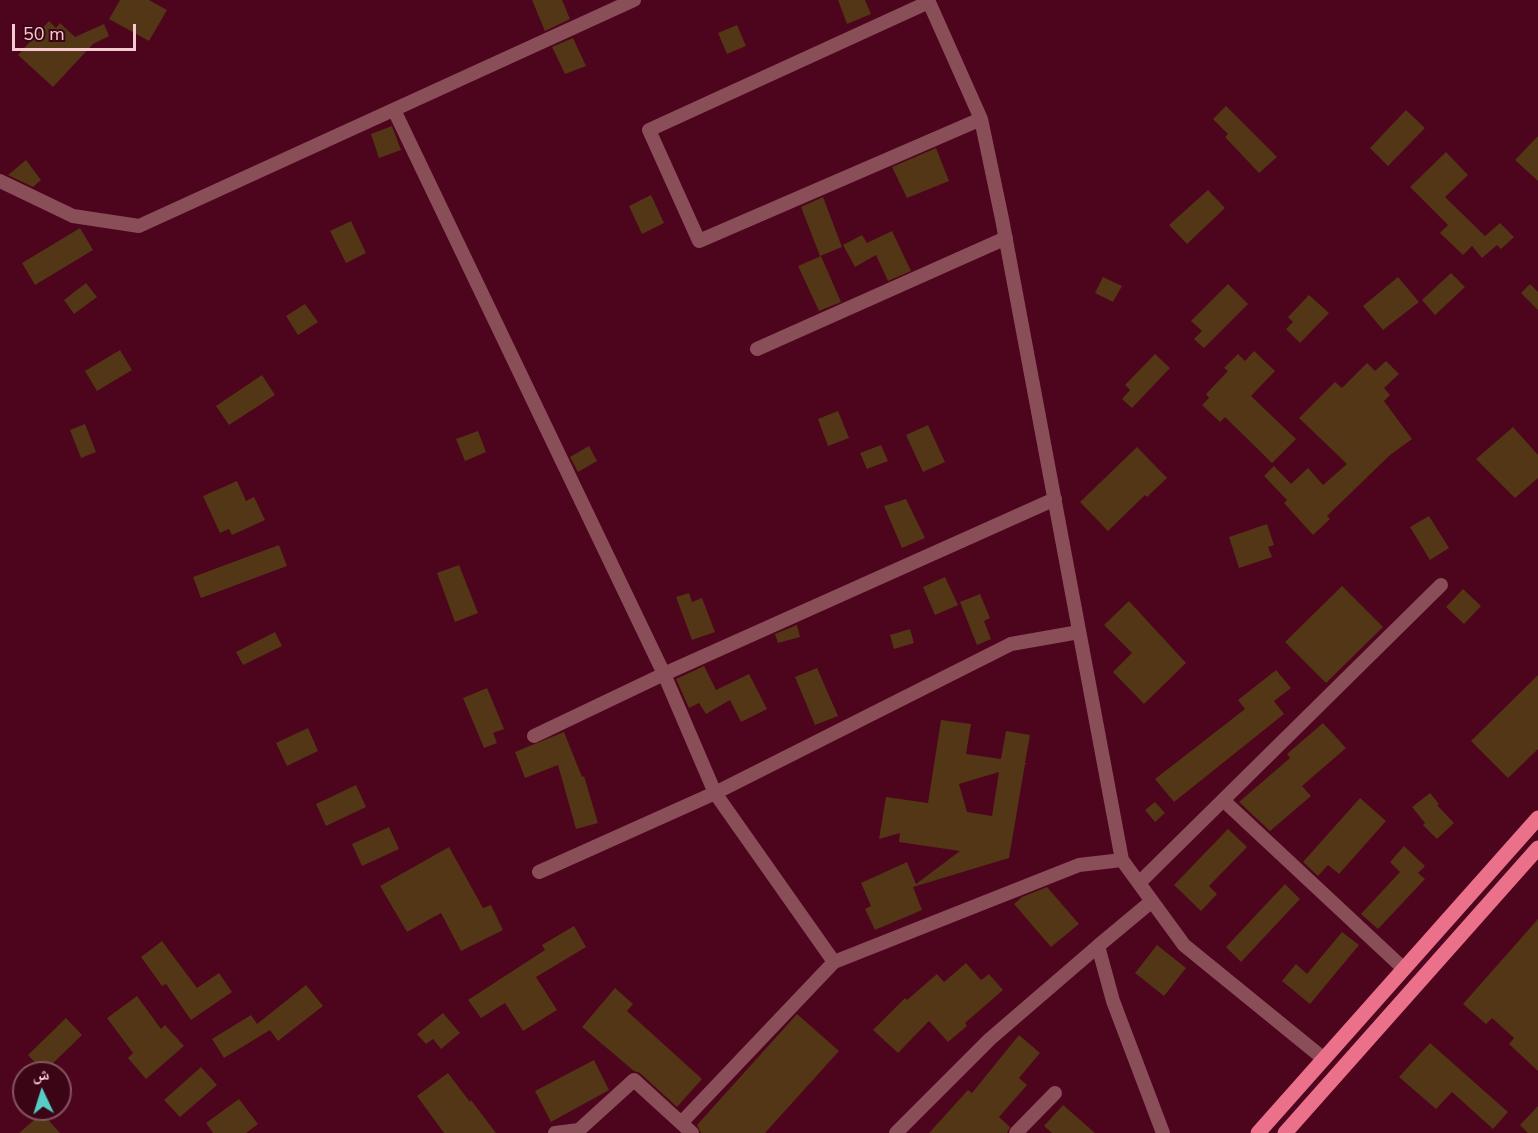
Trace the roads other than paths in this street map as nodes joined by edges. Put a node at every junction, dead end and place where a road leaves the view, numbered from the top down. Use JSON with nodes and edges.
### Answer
{"nodes":[{"id":1,"x":634,"y":0,"type":"edge"},
{"id":2,"x":929,"y":1,"type":"edge"},
{"id":3,"x":394,"y":110,"type":"junction"},
{"id":4,"x":981,"y":119,"type":"junction"},
{"id":5,"x":0,"y":181,"type":"edge"},
{"id":6,"x":1006,"y":238,"type":"junction"},
{"id":7,"x":757,"y":349,"type":"dead end"},
{"id":8,"x":1055,"y":499,"type":"junction"},
{"id":9,"x":1442,"y":585,"type":"dead end"},
{"id":10,"x":1080,"y":632,"type":"junction"},
{"id":11,"x":664,"y":674,"type":"junction"},
{"id":12,"x":534,"y":736,"type":"dead end"},
{"id":13,"x":715,"y":792,"type":"junction"},
{"id":14,"x":1223,"y":800,"type":"junction"},
{"id":15,"x":1538,"y":818,"type":"edge"},
{"id":16,"x":1538,"y":848,"type":"edge"},
{"id":17,"x":1122,"y":860,"type":"junction"},
{"id":18,"x":539,"y":872,"type":"dead end"},
{"id":19,"x":1139,"y":883,"type":"junction"},
{"id":20,"x":1152,"y":901,"type":"junction"},
{"id":21,"x":1098,"y":946,"type":"junction"},
{"id":22,"x":834,"y":962,"type":"junction"},
{"id":23,"x":1404,"y":969,"type":"junction"},
{"id":24,"x":1324,"y":1059,"type":"junction"},
{"id":25,"x":1055,"y":1094,"type":"dead end"},
{"id":26,"x":681,"y":1123,"type":"junction"},
{"id":27,"x":555,"y":1133,"type":"edge"},
{"id":28,"x":692,"y":1133,"type":"edge"},
{"id":29,"x":896,"y":1133,"type":"edge"},
{"id":30,"x":1016,"y":1133,"type":"edge"},
{"id":31,"x":1163,"y":1133,"type":"edge"},
{"id":32,"x":1258,"y":1133,"type":"edge"},
{"id":33,"x":1285,"y":1133,"type":"edge"}],
"edges":[{"from":1,"to":3,"type":"street"},
{"from":2,"to":4,"type":"street"},
{"from":2,"to":4,"type":"street"},
{"from":3,"to":5,"type":"street"},
{"from":3,"to":11,"type":"street"},
{"from":4,"to":6,"type":"street"},
{"from":6,"to":7,"type":"street"},
{"from":6,"to":8,"type":"street"},
{"from":8,"to":10,"type":"street"},
{"from":8,"to":11,"type":"street"},
{"from":9,"to":14,"type":"street"},
{"from":10,"to":13,"type":"street"},
{"from":10,"to":17,"type":"street"},
{"from":11,"to":12,"type":"street"},
{"from":11,"to":13,"type":"street"},
{"from":13,"to":18,"type":"street"},
{"from":13,"to":22,"type":"street"},
{"from":14,"to":19,"type":"street"},
{"from":14,"to":23,"type":"street"},
{"from":15,"to":23,"type":"main road"},
{"from":16,"to":33,"type":"main road"},
{"from":17,"to":19,"type":"street"},
{"from":17,"to":22,"type":"street"},
{"from":19,"to":20,"type":"street"},
{"from":20,"to":21,"type":"street"},
{"from":20,"to":24,"type":"street"},
{"from":21,"to":29,"type":"street"},
{"from":21,"to":31,"type":"street"},
{"from":22,"to":26,"type":"street"},
{"from":23,"to":24,"type":"main road"},
{"from":24,"to":32,"type":"main road"},
{"from":25,"to":30,"type":"street"},
{"from":26,"to":27,"type":"street"},
{"from":26,"to":28,"type":"street"}]}
